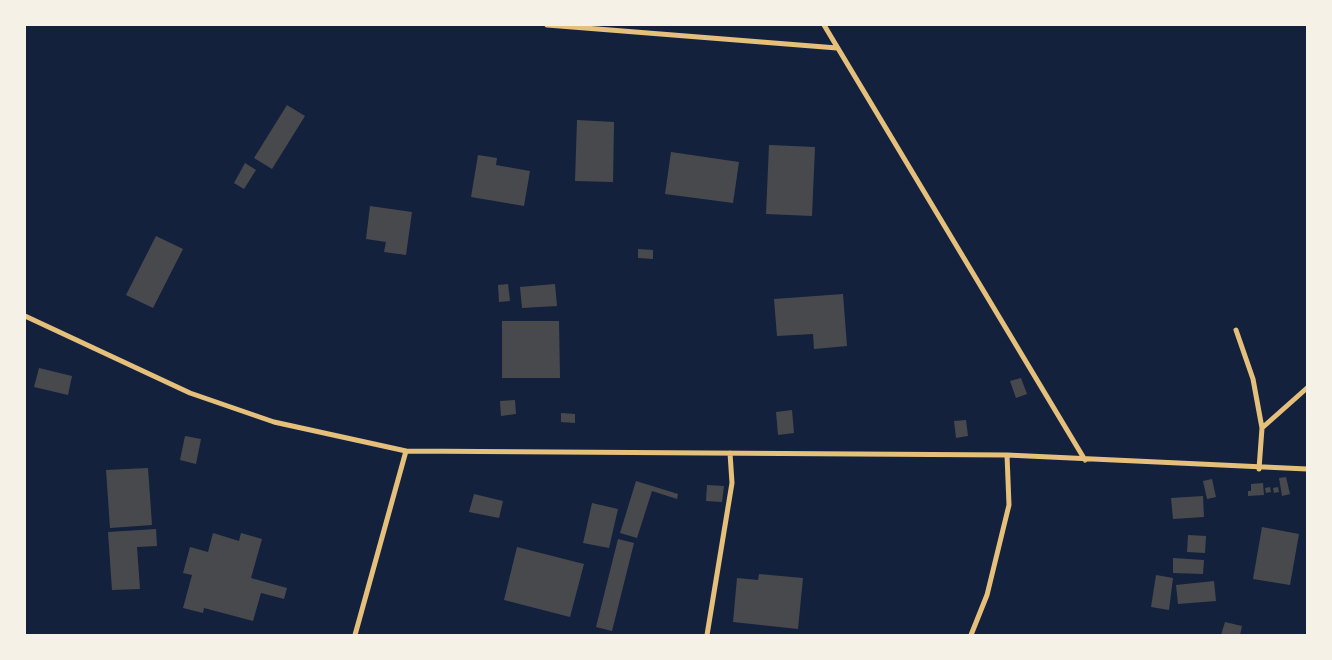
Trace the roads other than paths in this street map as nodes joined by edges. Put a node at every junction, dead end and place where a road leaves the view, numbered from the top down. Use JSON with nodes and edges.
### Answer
{"nodes":[{"id":1,"x":547,"y":25,"type":"edge"},
{"id":2,"x":824,"y":25,"type":"edge"},
{"id":3,"x":837,"y":48,"type":"junction"},
{"id":4,"x":25,"y":316,"type":"edge"},
{"id":5,"x":1236,"y":330,"type":"dead end"},
{"id":6,"x":1307,"y":388,"type":"edge"},
{"id":7,"x":1262,"y":428,"type":"junction"},
{"id":8,"x":406,"y":451,"type":"junction"},
{"id":9,"x":730,"y":453,"type":"junction"},
{"id":10,"x":1007,"y":455,"type":"junction"},
{"id":11,"x":1085,"y":460,"type":"junction"},
{"id":12,"x":1259,"y":469,"type":"junction"},
{"id":13,"x":1307,"y":470,"type":"edge"},
{"id":14,"x":355,"y":635,"type":"edge"},
{"id":15,"x":706,"y":635,"type":"edge"},
{"id":16,"x":971,"y":635,"type":"edge"}],
"edges":[{"from":1,"to":3,"type":"street"},
{"from":2,"to":3,"type":"street"},
{"from":3,"to":11,"type":"street"},
{"from":4,"to":8,"type":"street"},
{"from":5,"to":7,"type":"street"},
{"from":6,"to":7,"type":"street"},
{"from":7,"to":12,"type":"street"},
{"from":8,"to":9,"type":"street"},
{"from":8,"to":14,"type":"street"},
{"from":9,"to":10,"type":"street"},
{"from":9,"to":15,"type":"street"},
{"from":10,"to":11,"type":"street"},
{"from":10,"to":16,"type":"street"},
{"from":11,"to":12,"type":"street"},
{"from":12,"to":13,"type":"street"}]}
